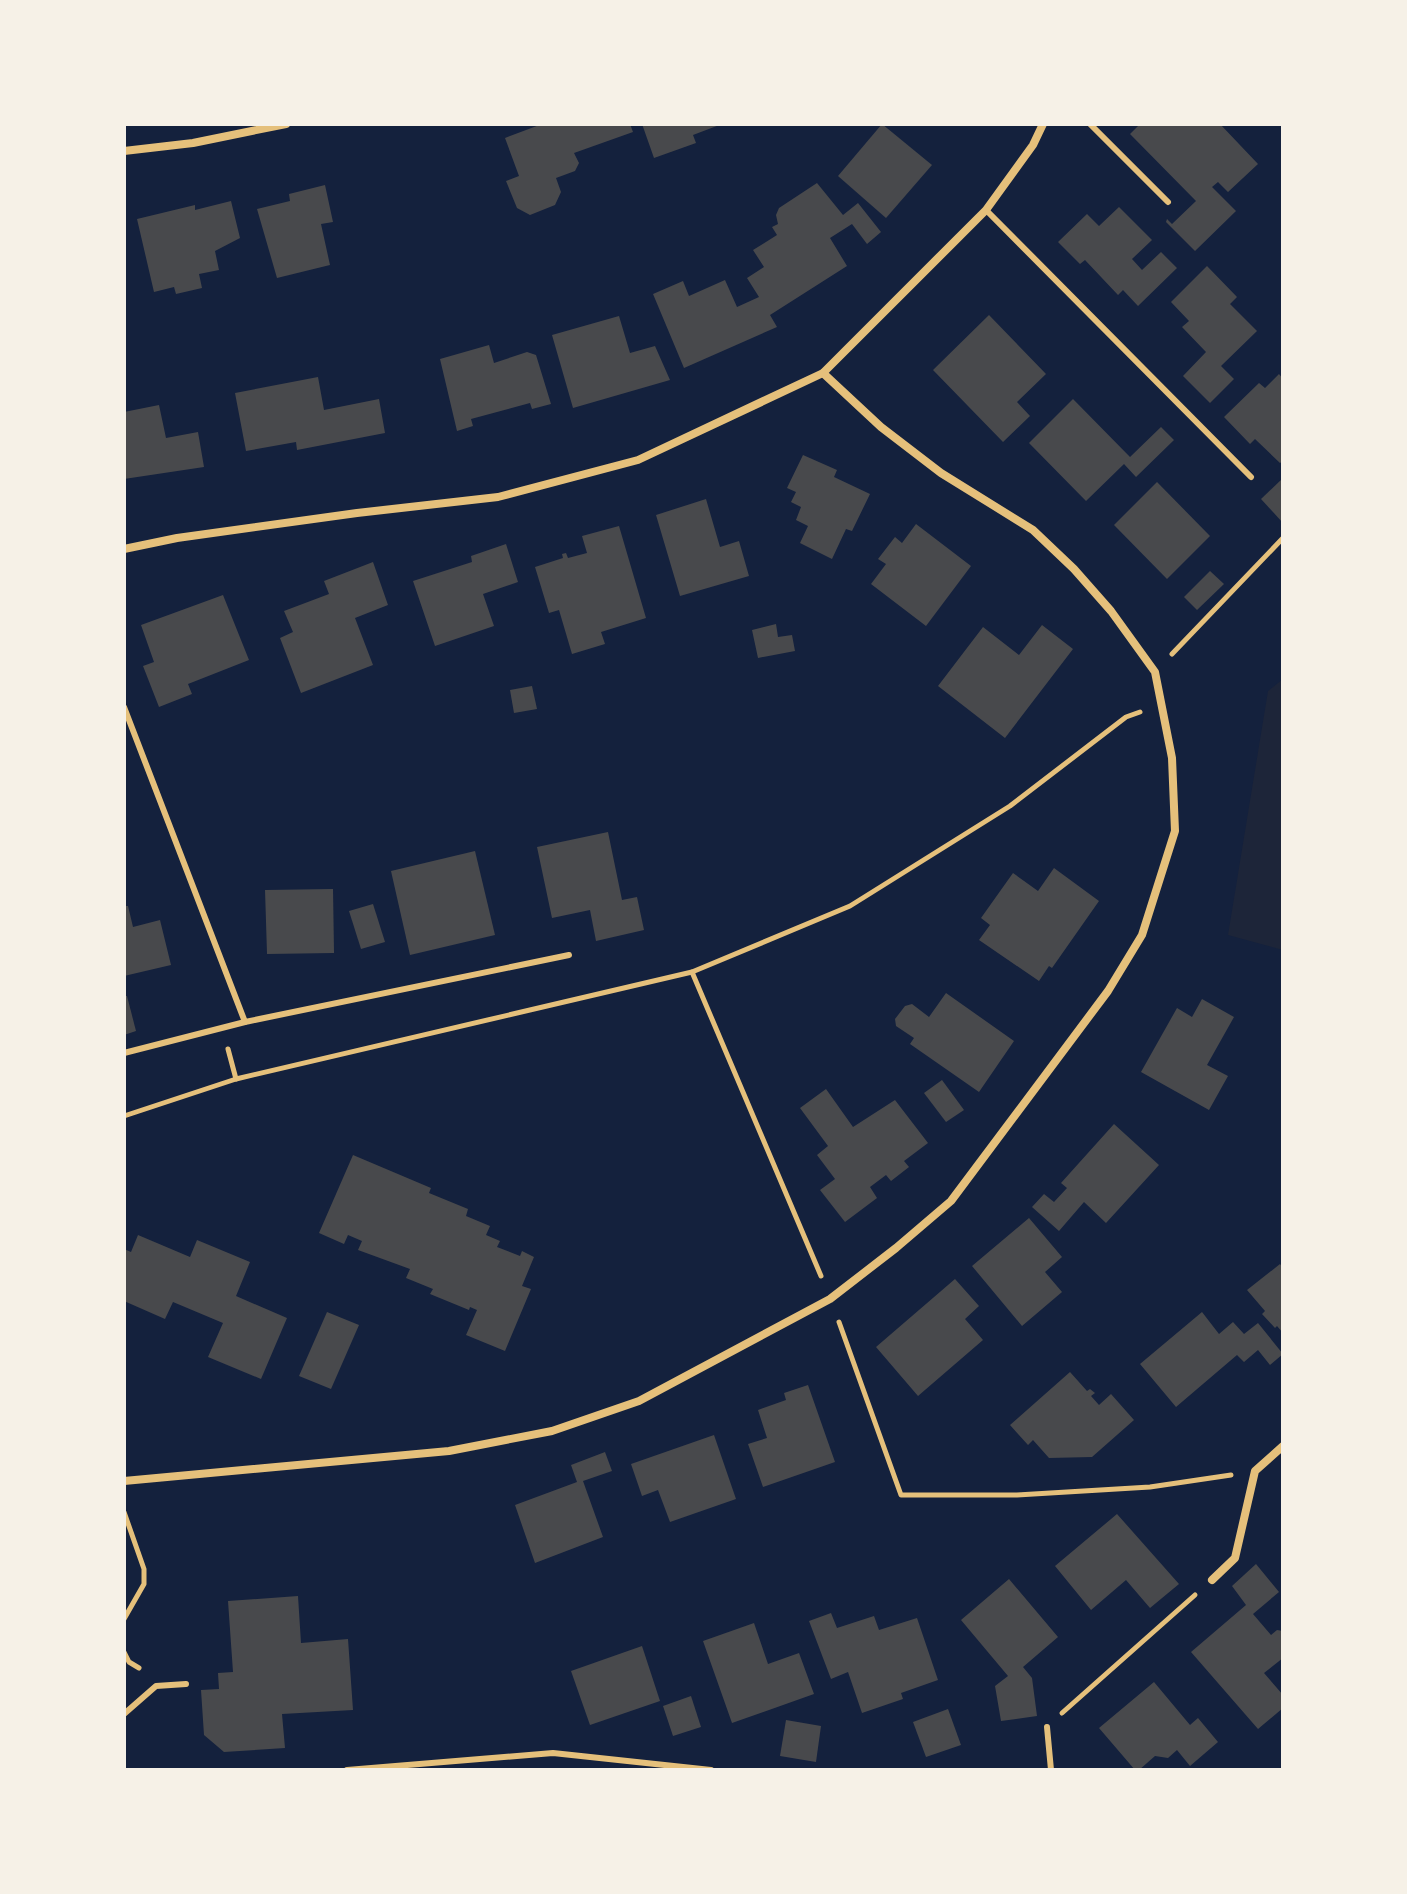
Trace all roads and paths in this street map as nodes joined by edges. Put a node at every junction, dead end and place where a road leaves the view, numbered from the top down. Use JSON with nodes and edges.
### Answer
{"nodes":[{"id":1,"x":286,"y":124,"type":"edge"},
{"id":2,"x":1043,"y":124,"type":"edge"},
{"id":3,"x":1090,"y":124,"type":"edge"},
{"id":4,"x":124,"y":151,"type":"edge"},
{"id":5,"x":1168,"y":202,"type":"dead end"},
{"id":6,"x":986,"y":210,"type":"junction"},
{"id":7,"x":823,"y":373,"type":"junction"},
{"id":8,"x":1251,"y":477,"type":"dead end"},
{"id":9,"x":1283,"y":538,"type":"edge"},
{"id":10,"x":124,"y":549,"type":"edge"},
{"id":11,"x":1155,"y":672,"type":"junction"},
{"id":12,"x":1161,"y":703,"type":"junction"},
{"id":13,"x":124,"y":707,"type":"edge"},
{"id":14,"x":569,"y":955,"type":"dead end"},
{"id":15,"x":692,"y":972,"type":"junction"},
{"id":16,"x":245,"y":1022,"type":"junction"},
{"id":17,"x":124,"y":1053,"type":"edge"},
{"id":18,"x":124,"y":1116,"type":"edge"},
{"id":19,"x":830,"y":1299,"type":"junction"},
{"id":20,"x":1283,"y":1446,"type":"edge"},
{"id":21,"x":1255,"y":1471,"type":"junction"},
{"id":22,"x":124,"y":1481,"type":"edge"},
{"id":23,"x":124,"y":1512,"type":"edge"},
{"id":24,"x":1212,"y":1580,"type":"joint"},
{"id":25,"x":124,"y":1619,"type":"edge"},
{"id":26,"x":186,"y":1684,"type":"dead end"},
{"id":27,"x":124,"y":1714,"type":"edge"},
{"id":28,"x":1047,"y":1727,"type":"joint"},
{"id":29,"x":347,"y":1770,"type":"edge"},
{"id":30,"x":711,"y":1770,"type":"edge"},
{"id":31,"x":1051,"y":1770,"type":"edge"}],
"edges":[{"from":1,"to":4,"type":"street"},
{"from":2,"to":6,"type":"street"},
{"from":3,"to":5,"type":"lane"},
{"from":6,"to":7,"type":"street"},
{"from":6,"to":8,"type":"lane"},
{"from":7,"to":10,"type":"street"},
{"from":7,"to":11,"type":"street"},
{"from":9,"to":11,"type":"path"},
{"from":11,"to":12,"type":"street"},
{"from":12,"to":15,"type":"path"},
{"from":12,"to":19,"type":"street"},
{"from":13,"to":16,"type":"lane"},
{"from":14,"to":16,"type":"lane"},
{"from":15,"to":18,"type":"path"},
{"from":15,"to":19,"type":"path"},
{"from":16,"to":17,"type":"lane"},
{"from":19,"to":21,"type":"path"},
{"from":19,"to":22,"type":"street"},
{"from":20,"to":21,"type":"street"},
{"from":21,"to":24,"type":"street"},
{"from":23,"to":25,"type":"path"},
{"from":24,"to":28,"type":"path"},
{"from":26,"to":27,"type":"lane"},
{"from":28,"to":31,"type":"lane"},
{"from":29,"to":30,"type":"lane"}]}
